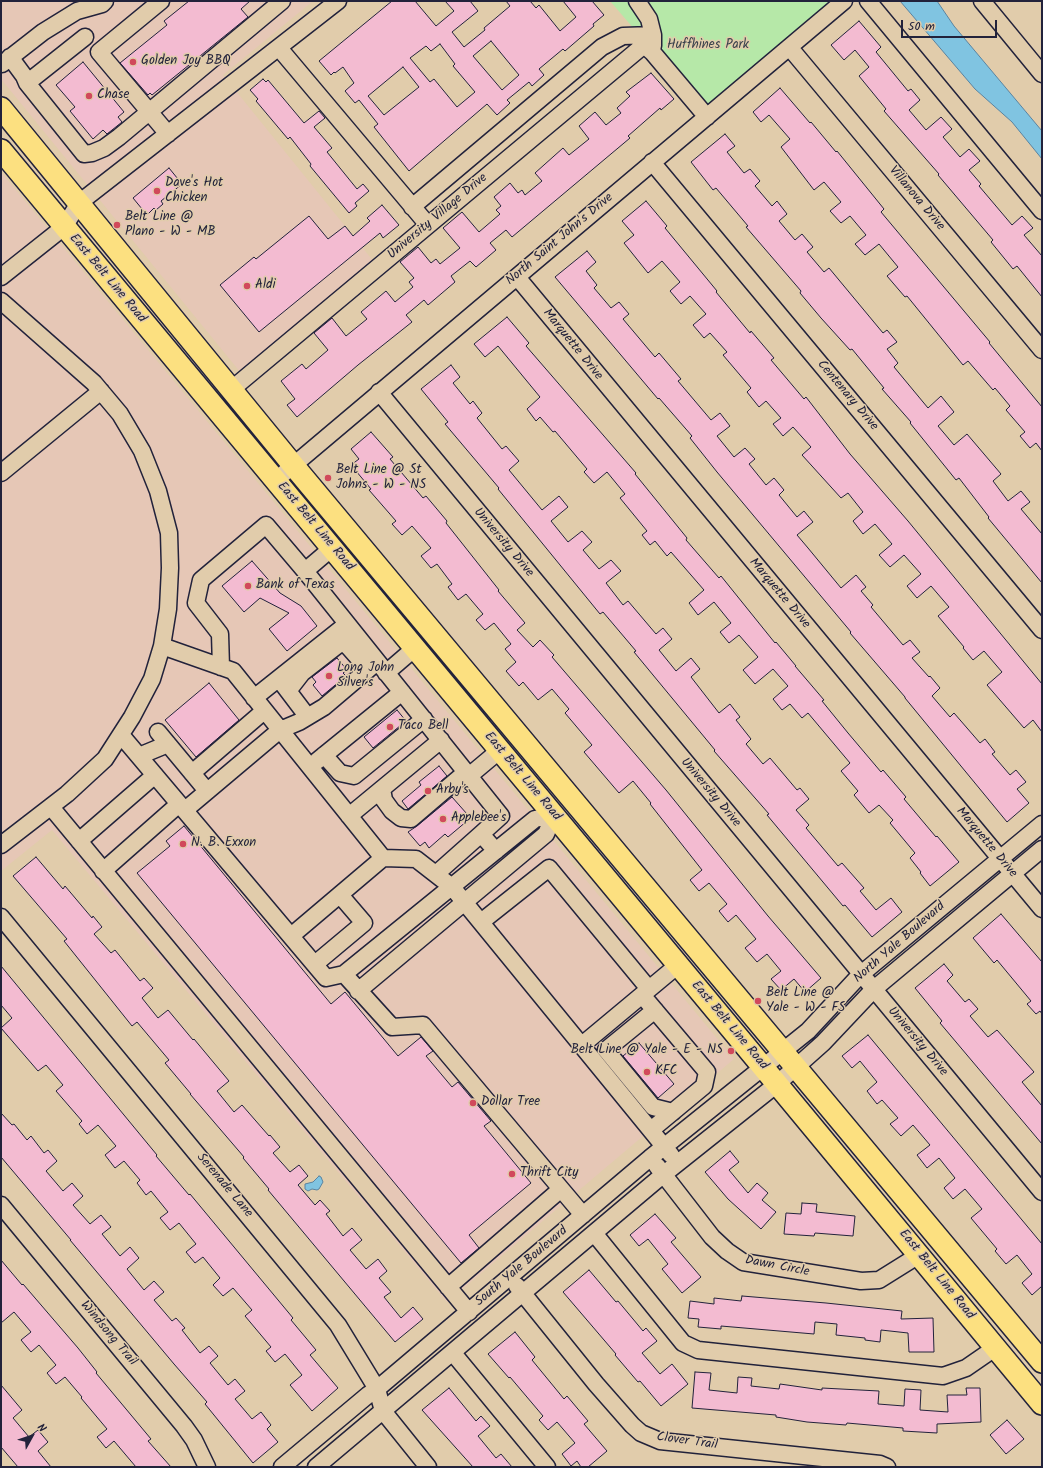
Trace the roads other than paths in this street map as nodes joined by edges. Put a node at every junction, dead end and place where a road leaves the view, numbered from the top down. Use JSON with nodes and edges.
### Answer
{"nodes":[{"id":1,"x":105,"y":1,"type":"edge"},
{"id":2,"x":161,"y":1,"type":"edge"},
{"id":3,"x":282,"y":1,"type":"edge"},
{"id":4,"x":338,"y":1,"type":"edge"},
{"id":5,"x":637,"y":1,"type":"edge"},
{"id":6,"x":844,"y":1,"type":"edge"},
{"id":7,"x":868,"y":1,"type":"edge"},
{"id":8,"x":982,"y":1,"type":"edge"},
{"id":9,"x":77,"y":11,"type":"junction"},
{"id":10,"x":85,"y":37,"type":"junction"},
{"id":11,"x":650,"y":45,"type":"junction"},
{"id":12,"x":279,"y":48,"type":"junction"},
{"id":13,"x":790,"y":48,"type":"junction"},
{"id":14,"x":99,"y":52,"type":"junction"},
{"id":15,"x":5,"y":61,"type":"edge"},
{"id":16,"x":1042,"y":74,"type":"edge"},
{"id":17,"x":27,"y":83,"type":"junction"},
{"id":18,"x":1,"y":108,"type":"edge"},
{"id":19,"x":149,"y":112,"type":"junction"},
{"id":20,"x":707,"y":116,"type":"junction"},
{"id":21,"x":168,"y":134,"type":"junction"},
{"id":22,"x":1,"y":150,"type":"edge"},
{"id":23,"x":652,"y":162,"type":"junction"},
{"id":24,"x":80,"y":203,"type":"junction"},
{"id":25,"x":412,"y":207,"type":"junction"},
{"id":26,"x":1042,"y":211,"type":"edge"},
{"id":27,"x":58,"y":219,"type":"junction"},
{"id":28,"x":428,"y":225,"type":"junction"},
{"id":29,"x":1,"y":277,"type":"edge"},
{"id":30,"x":517,"y":277,"type":"junction"},
{"id":31,"x":1,"y":301,"type":"edge"},
{"id":32,"x":1042,"y":350,"type":"edge"},
{"id":33,"x":232,"y":389,"type":"junction"},
{"id":34,"x":101,"y":391,"type":"junction"},
{"id":35,"x":379,"y":392,"type":"junction"},
{"id":36,"x":293,"y":465,"type":"junction"},
{"id":37,"x":1,"y":473,"type":"edge"},
{"id":38,"x":276,"y":480,"type":"junction"},
{"id":39,"x":332,"y":548,"type":"junction"},
{"id":40,"x":305,"y":572,"type":"junction"},
{"id":41,"x":347,"y":624,"type":"junction"},
{"id":42,"x":1042,"y":630,"type":"edge"},
{"id":43,"x":162,"y":646,"type":"junction"},
{"id":44,"x":416,"y":648,"type":"junction"},
{"id":45,"x":221,"y":667,"type":"junction"},
{"id":46,"x":377,"y":668,"type":"junction"},
{"id":47,"x":283,"y":685,"type":"junction"},
{"id":48,"x":402,"y":692,"type":"junction"},
{"id":49,"x":254,"y":698,"type":"junction"},
{"id":50,"x":264,"y":711,"type":"junction"},
{"id":51,"x":307,"y":716,"type":"junction"},
{"id":52,"x":424,"y":719,"type":"junction"},
{"id":53,"x":280,"y":730,"type":"junction"},
{"id":54,"x":158,"y":732,"type":"dead end"},
{"id":55,"x":121,"y":735,"type":"junction"},
{"id":56,"x":441,"y":740,"type":"junction"},
{"id":57,"x":168,"y":744,"type":"junction"},
{"id":58,"x":500,"y":750,"type":"junction"},
{"id":59,"x":324,"y":755,"type":"junction"},
{"id":60,"x":139,"y":756,"type":"junction"},
{"id":61,"x":310,"y":767,"type":"junction"},
{"id":62,"x":192,"y":773,"type":"junction"},
{"id":63,"x":468,"y":774,"type":"junction"},
{"id":64,"x":155,"y":775,"type":"junction"},
{"id":65,"x":382,"y":789,"type":"junction"},
{"id":66,"x":207,"y":791,"type":"junction"},
{"id":67,"x":573,"y":799,"type":"junction"},
{"id":68,"x":50,"y":807,"type":"junction"},
{"id":69,"x":182,"y":807,"type":"junction"},
{"id":70,"x":554,"y":815,"type":"junction"},
{"id":71,"x":349,"y":816,"type":"junction"},
{"id":72,"x":1042,"y":824,"type":"edge"},
{"id":73,"x":481,"y":834,"type":"junction"},
{"id":74,"x":79,"y":841,"type":"junction"},
{"id":75,"x":1,"y":845,"type":"edge"},
{"id":76,"x":1042,"y":849,"type":"edge"},
{"id":77,"x":496,"y":851,"type":"junction"},
{"id":78,"x":383,"y":858,"type":"junction"},
{"id":79,"x":1000,"y":859,"type":"junction"},
{"id":80,"x":103,"y":871,"type":"junction"},
{"id":81,"x":436,"y":874,"type":"junction"},
{"id":82,"x":1012,"y":874,"type":"junction"},
{"id":83,"x":452,"y":887,"type":"junction"},
{"id":84,"x":340,"y":895,"type":"junction"},
{"id":85,"x":465,"y":902,"type":"junction"},
{"id":86,"x":1042,"y":909,"type":"edge"},
{"id":87,"x":1,"y":917,"type":"edge"},
{"id":88,"x":481,"y":922,"type":"junction"},
{"id":89,"x":291,"y":936,"type":"junction"},
{"id":90,"x":315,"y":964,"type":"junction"},
{"id":91,"x":678,"y":964,"type":"junction"},
{"id":92,"x":344,"y":974,"type":"junction"},
{"id":93,"x":861,"y":975,"type":"junction"},
{"id":94,"x":874,"y":989,"type":"junction"},
{"id":95,"x":358,"y":991,"type":"junction"},
{"id":96,"x":645,"y":992,"type":"junction"},
{"id":97,"x":655,"y":1010,"type":"junction"},
{"id":98,"x":582,"y":1045,"type":"junction"},
{"id":99,"x":784,"y":1051,"type":"junction"},
{"id":100,"x":796,"y":1067,"type":"junction"},
{"id":101,"x":763,"y":1068,"type":"junction"},
{"id":102,"x":777,"y":1084,"type":"junction"},
{"id":103,"x":673,"y":1112,"type":"junction"},
{"id":104,"x":651,"y":1130,"type":"junction"},
{"id":105,"x":664,"y":1147,"type":"junction"},
{"id":106,"x":650,"y":1158,"type":"junction"},
{"id":107,"x":678,"y":1163,"type":"junction"},
{"id":108,"x":664,"y":1174,"type":"junction"},
{"id":109,"x":561,"y":1189,"type":"junction"},
{"id":110,"x":1042,"y":1192,"type":"edge"},
{"id":111,"x":1,"y":1205,"type":"edge"},
{"id":112,"x":583,"y":1215,"type":"junction"},
{"id":113,"x":594,"y":1233,"type":"junction"},
{"id":114,"x":919,"y":1255,"type":"junction"},
{"id":115,"x":510,"y":1277,"type":"junction"},
{"id":116,"x":448,"y":1287,"type":"junction"},
{"id":117,"x":524,"y":1293,"type":"junction"},
{"id":118,"x":469,"y":1312,"type":"junction"},
{"id":119,"x":995,"y":1348,"type":"junction"},
{"id":120,"x":452,"y":1353,"type":"junction"},
{"id":121,"x":1042,"y":1362,"type":"edge"},
{"id":122,"x":377,"y":1389,"type":"junction"},
{"id":123,"x":1042,"y":1404,"type":"edge"},
{"id":124,"x":383,"y":1411,"type":"junction"},
{"id":125,"x":207,"y":1467,"type":"edge"},
{"id":126,"x":282,"y":1467,"type":"edge"},
{"id":127,"x":316,"y":1467,"type":"edge"},
{"id":128,"x":428,"y":1467,"type":"edge"},
{"id":129,"x":547,"y":1467,"type":"edge"},
{"id":130,"x":887,"y":1467,"type":"edge"}],
"edges":[{"from":1,"to":9,"type":"street"},
{"from":2,"to":14,"type":"street"},
{"from":3,"to":19,"type":"street"},
{"from":4,"to":12,"type":"street"},
{"from":5,"to":11,"type":"street"},
{"from":6,"to":13,"type":"street","name":"North Saint John's Drive"},
{"from":7,"to":26,"type":"street"},
{"from":8,"to":16,"type":"street"},
{"from":9,"to":10,"type":"street"},
{"from":9,"to":15,"type":"street"},
{"from":10,"to":14,"type":"street"},
{"from":10,"to":17,"type":"street"},
{"from":11,"to":20,"type":"street"},
{"from":11,"to":25,"type":"street"},
{"from":11,"to":28,"type":"street","name":"University Village Drive"},
{"from":12,"to":21,"type":"street"},
{"from":12,"to":25,"type":"street"},
{"from":13,"to":20,"type":"street","name":"North Saint John's Drive"},
{"from":13,"to":32,"type":"street","name":"Villanova Drive"},
{"from":14,"to":19,"type":"street"},
{"from":15,"to":17,"type":"street"},
{"from":17,"to":19,"type":"street"},
{"from":18,"to":24,"type":"main road","name":"East Belt Line Road"},
{"from":19,"to":21,"type":"street"},
{"from":20,"to":23,"type":"street","name":"North Saint John's Drive"},
{"from":21,"to":24,"type":"street"},
{"from":22,"to":27,"type":"main road","name":"East Belt Line Road"},
{"from":23,"to":30,"type":"street","name":"North Saint John's Drive"},
{"from":23,"to":42,"type":"street","name":"Centenary Drive"},
{"from":24,"to":27,"type":"street"},
{"from":24,"to":33,"type":"main road","name":"East Belt Line Road"},
{"from":25,"to":28,"type":"street"},
{"from":27,"to":29,"type":"street"},
{"from":27,"to":38,"type":"main road","name":"East Belt Line Road"},
{"from":28,"to":33,"type":"street","name":"University Village Drive"},
{"from":30,"to":35,"type":"street","name":"North Saint John's Drive"},
{"from":30,"to":79,"type":"street","name":"Marquette Drive"},
{"from":31,"to":34,"type":"street"},
{"from":33,"to":36,"type":"main road","name":"East Belt Line Road"},
{"from":34,"to":37,"type":"street"},
{"from":34,"to":43,"type":"street"},
{"from":35,"to":36,"type":"street","name":"North Saint John's Drive"},
{"from":35,"to":93,"type":"street","name":"University Drive"},
{"from":36,"to":38,"type":"street","name":"North Saint John's Drive"},
{"from":36,"to":67,"type":"main road","name":"East Belt Line Road"},
{"from":38,"to":39,"type":"main road","name":"East Belt Line Road"},
{"from":39,"to":40,"type":"street"},
{"from":39,"to":44,"type":"main road","name":"East Belt Line Road"},
{"from":40,"to":41,"type":"street"},
{"from":40,"to":45,"type":"street"},
{"from":41,"to":46,"type":"street"},
{"from":41,"to":47,"type":"street"},
{"from":43,"to":45,"type":"street"},
{"from":43,"to":55,"type":"street"},
{"from":44,"to":46,"type":"street"},
{"from":44,"to":58,"type":"main road","name":"East Belt Line Road"},
{"from":45,"to":49,"type":"street"},
{"from":46,"to":47,"type":"street"},
{"from":46,"to":48,"type":"street"},
{"from":46,"to":51,"type":"street"},
{"from":47,"to":49,"type":"street"},
{"from":47,"to":51,"type":"street"},
{"from":48,"to":52,"type":"street"},
{"from":48,"to":59,"type":"street"},
{"from":49,"to":50,"type":"street"},
{"from":50,"to":53,"type":"street"},
{"from":50,"to":62,"type":"street"},
{"from":51,"to":53,"type":"street"},
{"from":52,"to":56,"type":"street"},
{"from":52,"to":59,"type":"street"},
{"from":53,"to":61,"type":"street"},
{"from":53,"to":66,"type":"street"},
{"from":54,"to":57,"type":"street"},
{"from":55,"to":60,"type":"street"},
{"from":55,"to":68,"type":"street"},
{"from":56,"to":63,"type":"street"},
{"from":56,"to":65,"type":"street"},
{"from":57,"to":60,"type":"street"},
{"from":57,"to":62,"type":"street"},
{"from":58,"to":63,"type":"street"},
{"from":58,"to":70,"type":"main road","name":"East Belt Line Road"},
{"from":59,"to":61,"type":"street"},
{"from":60,"to":64,"type":"street"},
{"from":61,"to":71,"type":"street"},
{"from":62,"to":66,"type":"street"},
{"from":63,"to":65,"type":"street"},
{"from":63,"to":73,"type":"street"},
{"from":64,"to":69,"type":"street"},
{"from":64,"to":74,"type":"street"},
{"from":65,"to":71,"type":"street"},
{"from":66,"to":69,"type":"street"},
{"from":67,"to":70,"type":"main road"},
{"from":67,"to":99,"type":"main road","name":"East Belt Line Road"},
{"from":68,"to":74,"type":"street"},
{"from":68,"to":75,"type":"street"},
{"from":69,"to":80,"type":"street"},
{"from":69,"to":89,"type":"street"},
{"from":70,"to":77,"type":"street"},
{"from":70,"to":85,"type":"street"},
{"from":70,"to":91,"type":"main road","name":"East Belt Line Road"},
{"from":71,"to":78,"type":"street"},
{"from":72,"to":79,"type":"street","name":"North Yale Boulevard"},
{"from":73,"to":77,"type":"street"},
{"from":73,"to":81,"type":"street"},
{"from":74,"to":80,"type":"street"},
{"from":76,"to":82,"type":"street","name":"North Yale Boulevard"},
{"from":77,"to":83,"type":"street"},
{"from":78,"to":81,"type":"street"},
{"from":78,"to":84,"type":"street"},
{"from":79,"to":82,"type":"street","name":"Marquette Drive"},
{"from":79,"to":93,"type":"street","name":"North Yale Boulevard"},
{"from":80,"to":116,"type":"street"},
{"from":81,"to":83,"type":"street"},
{"from":82,"to":86,"type":"street","name":"Marquette Drive"},
{"from":82,"to":94,"type":"street","name":"North Yale Boulevard"},
{"from":83,"to":85,"type":"street"},
{"from":83,"to":92,"type":"street"},
{"from":84,"to":89,"type":"street"},
{"from":84,"to":90,"type":"street"},
{"from":85,"to":88,"type":"street"},
{"from":85,"to":95,"type":"street"},
{"from":87,"to":122,"type":"street","name":"Serenade Lane"},
{"from":88,"to":96,"type":"street"},
{"from":88,"to":98,"type":"street"},
{"from":89,"to":90,"type":"street"},
{"from":90,"to":92,"type":"street"},
{"from":91,"to":96,"type":"street"},
{"from":91,"to":101,"type":"main road","name":"East Belt Line Road"},
{"from":92,"to":95,"type":"street"},
{"from":93,"to":94,"type":"street","name":"University Drive"},
{"from":93,"to":99,"type":"street","name":"North Yale Boulevard"},
{"from":94,"to":100,"type":"street","name":"North Yale Boulevard"},
{"from":94,"to":110,"type":"street","name":"University Drive"},
{"from":95,"to":109,"type":"street"},
{"from":96,"to":97,"type":"street"},
{"from":96,"to":98,"type":"street"},
{"from":97,"to":103,"type":"street"},
{"from":97,"to":103,"type":"street"},
{"from":98,"to":104,"type":"street"},
{"from":99,"to":100,"type":"main road","name":"East Belt Line Road"},
{"from":99,"to":101,"type":"street","name":"North Yale Boulevard"},
{"from":100,"to":102,"type":"street","name":"North Yale Boulevard"},
{"from":100,"to":121,"type":"main road","name":"East Belt Line Road"},
{"from":101,"to":102,"type":"main road","name":"East Belt Line Road"},
{"from":101,"to":105,"type":"street","name":"South Yale Boulevard"},
{"from":102,"to":107,"type":"street","name":"South Yale Boulevard"},
{"from":102,"to":114,"type":"main road","name":"East Belt Line Road"},
{"from":103,"to":104,"type":"street"},
{"from":104,"to":105,"type":"street"},
{"from":105,"to":106,"type":"street","name":"South Yale Boulevard"},
{"from":105,"to":107,"type":"street"},
{"from":106,"to":108,"type":"street","name":"Dawn Circle"},
{"from":106,"to":112,"type":"street","name":"South Yale Boulevard"},
{"from":107,"to":108,"type":"street","name":"South Yale Boulevard"},
{"from":108,"to":113,"type":"street","name":"South Yale Boulevard"},
{"from":108,"to":114,"type":"street","name":"Dawn Circle"},
{"from":109,"to":112,"type":"street"},
{"from":109,"to":116,"type":"street"},
{"from":111,"to":125,"type":"street","name":"Windsong Trail"},
{"from":112,"to":115,"type":"street","name":"South Yale Boulevard"},
{"from":113,"to":117,"type":"street","name":"South Yale Boulevard"},
{"from":113,"to":119,"type":"street"},
{"from":114,"to":119,"type":"main road","name":"East Belt Line Road"},
{"from":115,"to":117,"type":"street","name":"Clover Trail"},
{"from":115,"to":118,"type":"street","name":"South Yale Boulevard"},
{"from":116,"to":118,"type":"street"},
{"from":117,"to":120,"type":"street","name":"South Yale Boulevard"},
{"from":117,"to":130,"type":"street","name":"Clover Trail"},
{"from":118,"to":122,"type":"street","name":"South Yale Boulevard"},
{"from":119,"to":123,"type":"main road","name":"East Belt Line Road"},
{"from":120,"to":124,"type":"street","name":"South Yale Boulevard"},
{"from":120,"to":129,"type":"street"},
{"from":122,"to":124,"type":"street","name":"Serenade Lane"},
{"from":122,"to":126,"type":"street","name":"South Yale Boulevard"},
{"from":124,"to":127,"type":"street","name":"South Yale Boulevard"},
{"from":124,"to":128,"type":"street","name":"Serenade Lane"}]}
